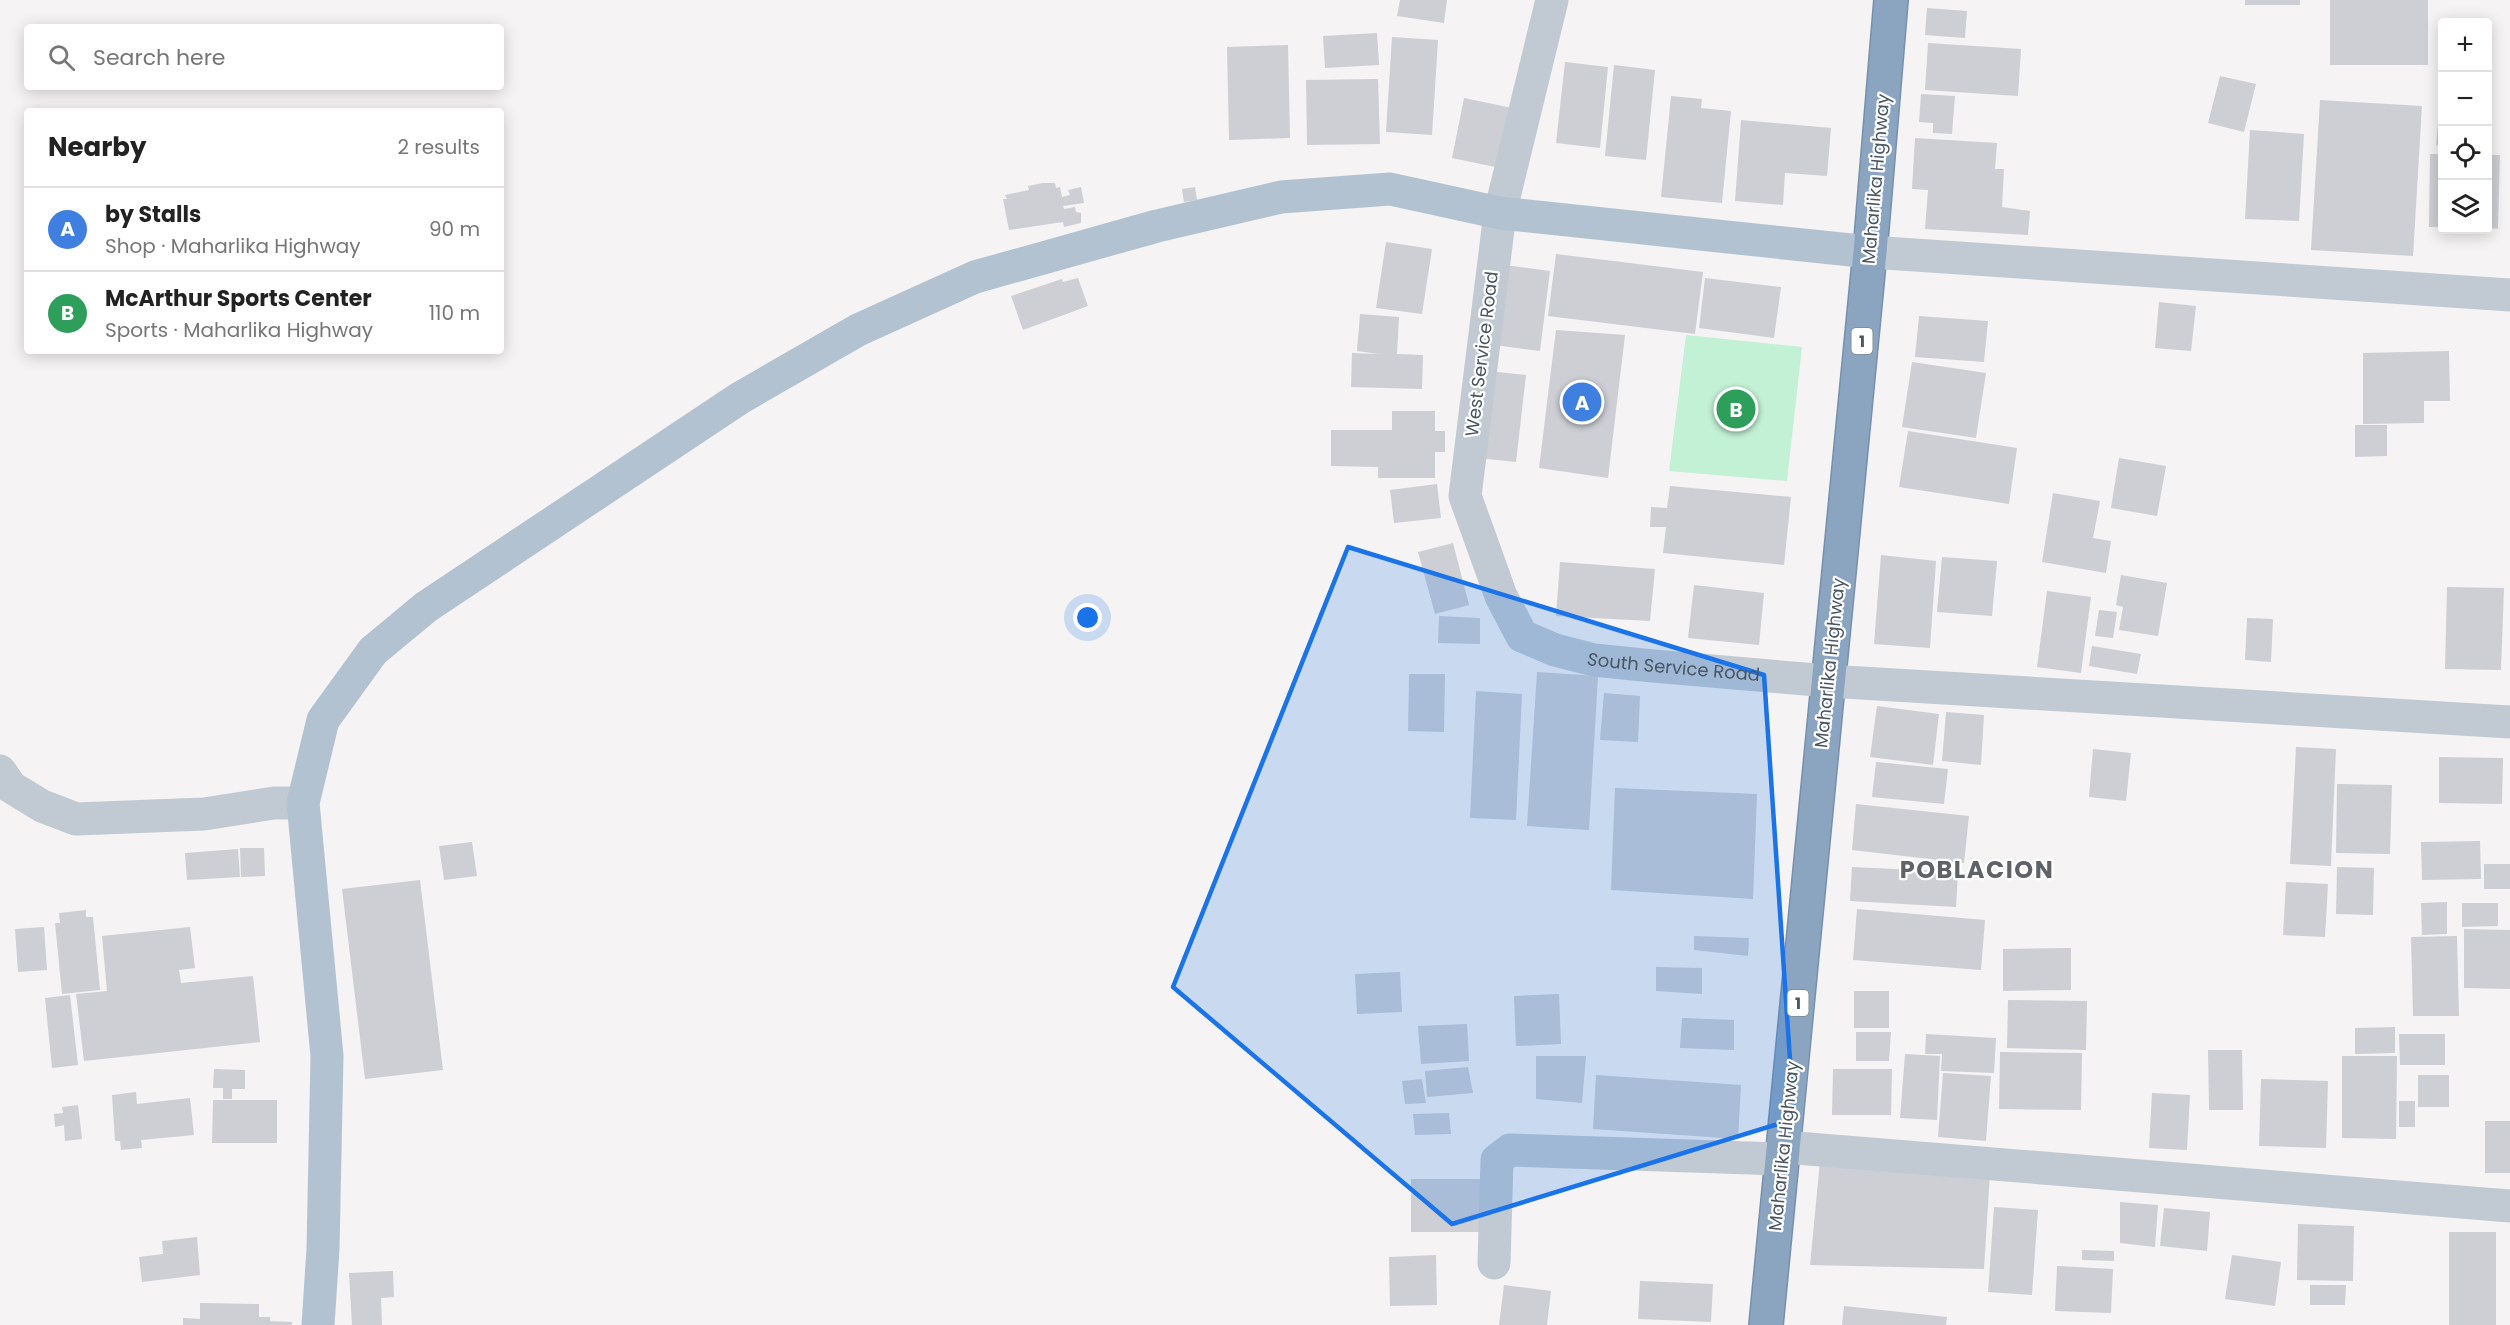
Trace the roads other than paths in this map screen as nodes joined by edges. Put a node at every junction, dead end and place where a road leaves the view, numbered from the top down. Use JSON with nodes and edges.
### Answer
{"nodes":[{"id":1,"x":1552,"y":0,"type":"edge"},
{"id":2,"x":1891,"y":0,"type":"edge"},
{"id":3,"x":1500,"y":213,"type":"junction"},
{"id":4,"x":1870,"y":252,"type":"junction"},
{"id":5,"x":2510,"y":295,"type":"edge"},
{"id":6,"x":1522,"y":636,"type":"joint"},
{"id":7,"x":1828,"y":681,"type":"junction"},
{"id":8,"x":2510,"y":722,"type":"edge"},
{"id":9,"x":0,"y":771,"type":"edge"},
{"id":10,"x":303,"y":803,"type":"junction"},
{"id":11,"x":1783,"y":1153,"type":"junction"},
{"id":12,"x":2510,"y":1206,"type":"edge"},
{"id":13,"x":1494,"y":1263,"type":"dead end"},
{"id":14,"x":318,"y":1325,"type":"edge"},
{"id":15,"x":1766,"y":1325,"type":"edge"}],
"edges":[{"from":1,"to":3,"type":"street","name":"West Service Road"},
{"from":2,"to":4,"type":"highway","name":"Maharlika Highway","number":"1"},
{"from":3,"to":4,"type":"main road"},
{"from":3,"to":6,"type":"street","name":"West Service Road"},
{"from":3,"to":10,"type":"main road"},
{"from":4,"to":5,"type":"street"},
{"from":4,"to":7,"type":"highway","name":"Maharlika Highway","number":"1"},
{"from":6,"to":7,"type":"street","name":"South Service Road"},
{"from":7,"to":8,"type":"street","name":"South Service Road"},
{"from":7,"to":11,"type":"highway","name":"Maharlika Highway","number":"1"},
{"from":9,"to":10,"type":"street"},
{"from":10,"to":14,"type":"main road"},
{"from":11,"to":12,"type":"street"},
{"from":11,"to":13,"type":"street"},
{"from":11,"to":15,"type":"highway","name":"Maharlika Highway","number":"1"}]}
